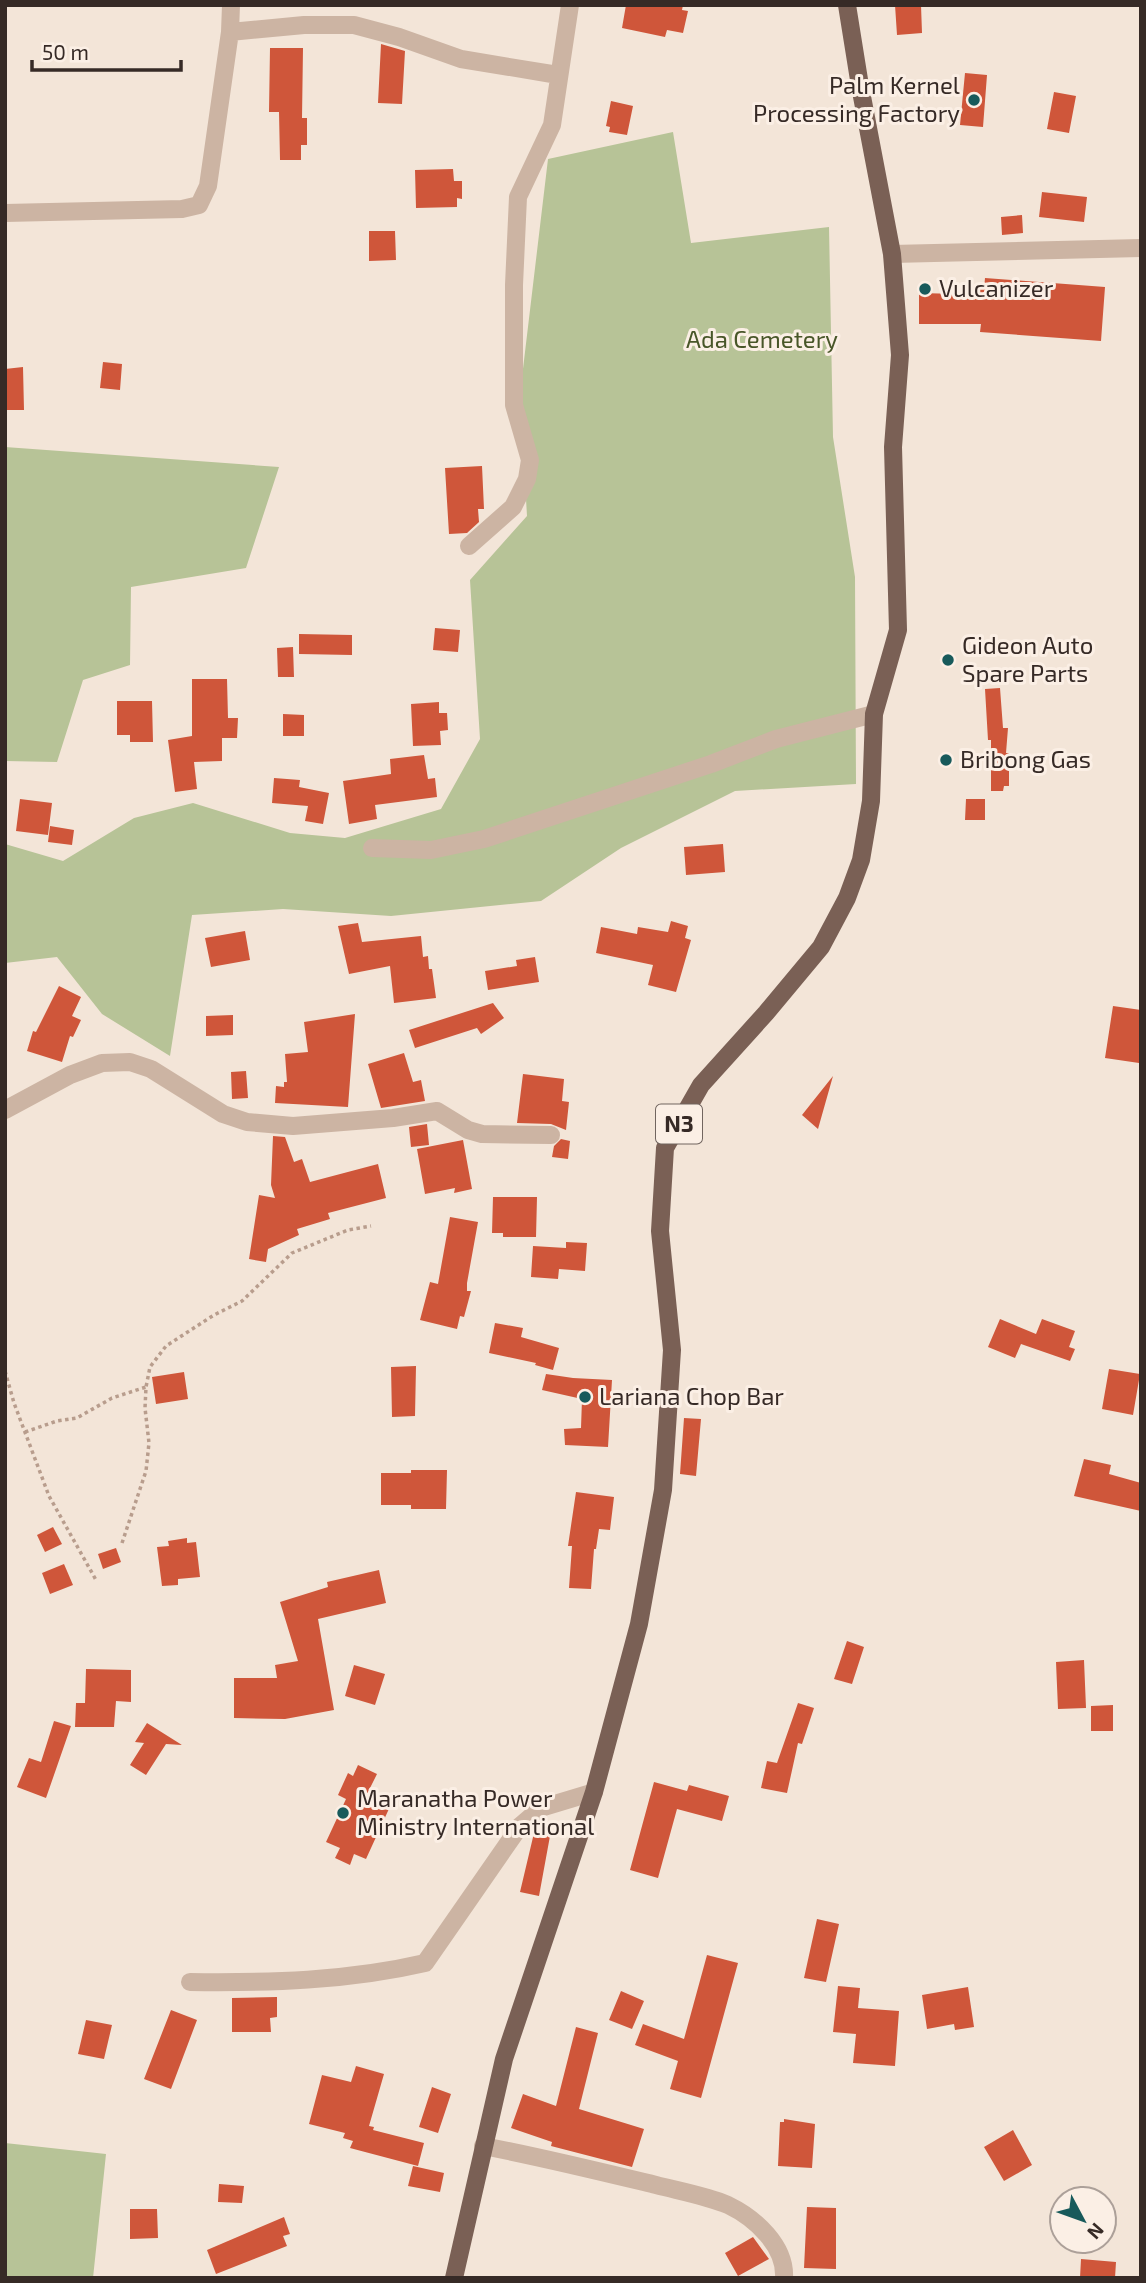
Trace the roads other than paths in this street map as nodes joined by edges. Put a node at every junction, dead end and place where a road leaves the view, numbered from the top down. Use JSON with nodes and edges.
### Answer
{"nodes":[{"id":1,"x":231,"y":5,"type":"edge"},
{"id":2,"x":570,"y":5,"type":"edge"},
{"id":3,"x":847,"y":5,"type":"edge"},
{"id":4,"x":230,"y":32,"type":"junction"},
{"id":5,"x":558,"y":75,"type":"junction"},
{"id":6,"x":5,"y":213,"type":"edge"},
{"id":7,"x":1141,"y":248,"type":"edge"},
{"id":8,"x":892,"y":254,"type":"junction"},
{"id":9,"x":469,"y":546,"type":"dead end"},
{"id":10,"x":874,"y":714,"type":"junction"},
{"id":11,"x":372,"y":848,"type":"dead end"},
{"id":12,"x":5,"y":1110,"type":"edge"},
{"id":13,"x":551,"y":1135,"type":"dead end"},
{"id":14,"x":594,"y":1792,"type":"junction"},
{"id":15,"x":190,"y":1982,"type":"dead end"},
{"id":16,"x":483,"y":2146,"type":"junction"},
{"id":17,"x":454,"y":2278,"type":"edge"},
{"id":18,"x":784,"y":2278,"type":"edge"}],
"edges":[{"from":1,"to":4,"type":"street"},
{"from":2,"to":5,"type":"street"},
{"from":3,"to":8,"type":"main road","number":"N3"},
{"from":4,"to":5,"type":"street"},
{"from":4,"to":6,"type":"street"},
{"from":5,"to":9,"type":"street"},
{"from":7,"to":8,"type":"street"},
{"from":8,"to":10,"type":"main road","number":"N3"},
{"from":10,"to":11,"type":"street"},
{"from":10,"to":14,"type":"main road","number":"N3"},
{"from":12,"to":13,"type":"street"},
{"from":14,"to":15,"type":"street"},
{"from":14,"to":16,"type":"main road","number":"N3"},
{"from":16,"to":17,"type":"main road","number":"N3"},
{"from":16,"to":18,"type":"street"}]}
